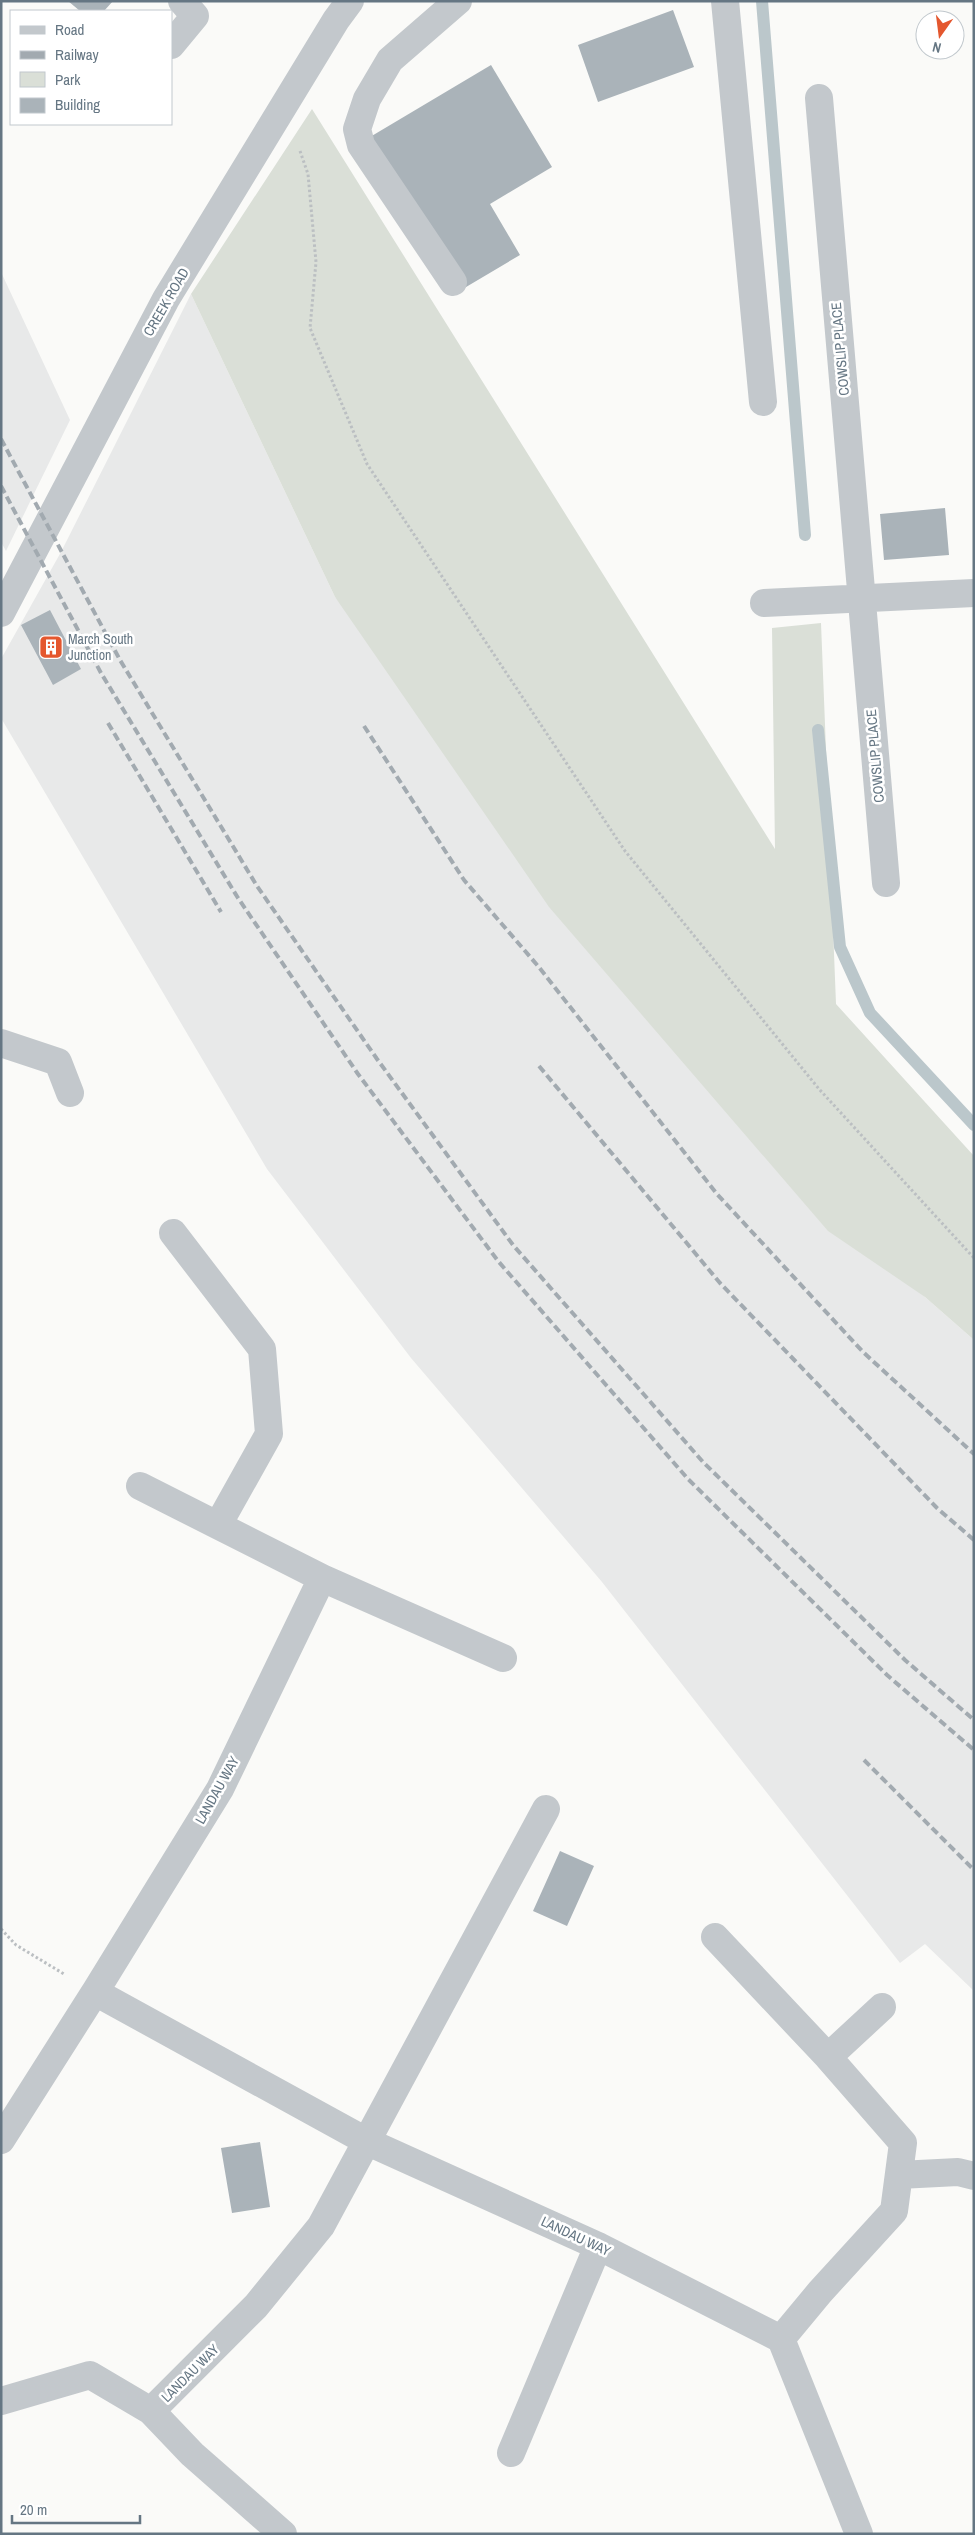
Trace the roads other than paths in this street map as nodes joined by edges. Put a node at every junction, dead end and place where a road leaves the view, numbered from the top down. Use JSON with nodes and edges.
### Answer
{"nodes":[{"id":1,"x":182,"y":1,"type":"edge"},
{"id":2,"x":350,"y":1,"type":"edge"},
{"id":3,"x":458,"y":1,"type":"edge"},
{"id":4,"x":725,"y":1,"type":"edge"},
{"id":5,"x":172,"y":44,"type":"edge"},
{"id":6,"x":819,"y":98,"type":"dead end"},
{"id":7,"x":454,"y":282,"type":"dead end"},
{"id":8,"x":763,"y":402,"type":"dead end"},
{"id":9,"x":7,"y":578,"type":"edge"},
{"id":10,"x":974,"y":593,"type":"edge"},
{"id":11,"x":861,"y":599,"type":"junction"},
{"id":12,"x":764,"y":603,"type":"dead end"},
{"id":13,"x":1,"y":613,"type":"edge"},
{"id":14,"x":886,"y":883,"type":"dead end"},
{"id":15,"x":1,"y":1043,"type":"edge"},
{"id":16,"x":70,"y":1093,"type":"dead end"},
{"id":17,"x":173,"y":1233,"type":"dead end"},
{"id":18,"x":140,"y":1486,"type":"dead end"},
{"id":19,"x":218,"y":1525,"type":"junction"},
{"id":20,"x":322,"y":1578,"type":"junction"},
{"id":21,"x":503,"y":1658,"type":"dead end"},
{"id":22,"x":546,"y":1809,"type":"dead end"},
{"id":23,"x":716,"y":1937,"type":"dead end"},
{"id":24,"x":95,"y":1992,"type":"junction"},
{"id":25,"x":882,"y":2007,"type":"dead end"},
{"id":26,"x":828,"y":2057,"type":"junction"},
{"id":27,"x":1,"y":2140,"type":"edge"},
{"id":28,"x":368,"y":2142,"type":"junction"},
{"id":29,"x":899,"y":2174,"type":"junction"},
{"id":30,"x":974,"y":2176,"type":"edge"},
{"id":31,"x":598,"y":2246,"type":"junction"},
{"id":32,"x":781,"y":2339,"type":"junction"},
{"id":33,"x":1,"y":2401,"type":"edge"},
{"id":34,"x":151,"y":2411,"type":"junction"},
{"id":35,"x":511,"y":2453,"type":"dead end"},
{"id":36,"x":283,"y":2534,"type":"edge"},
{"id":37,"x":859,"y":2534,"type":"edge"}],
"edges":[{"from":1,"to":5,"type":"street"},
{"from":2,"to":9,"type":"street","name":"CREEK ROAD"},
{"from":3,"to":7,"type":"street"},
{"from":4,"to":8,"type":"street"},
{"from":6,"to":11,"type":"street","name":"COWSLIP PLACE"},
{"from":9,"to":13,"type":"street","name":"CREEK ROAD"},
{"from":10,"to":11,"type":"street"},
{"from":11,"to":12,"type":"street"},
{"from":11,"to":14,"type":"street","name":"COWSLIP PLACE"},
{"from":15,"to":16,"type":"street"},
{"from":17,"to":19,"type":"street"},
{"from":18,"to":19,"type":"street"},
{"from":19,"to":20,"type":"street"},
{"from":20,"to":21,"type":"street"},
{"from":20,"to":24,"type":"street","name":"LANDAU WAY"},
{"from":22,"to":28,"type":"street"},
{"from":23,"to":26,"type":"street"},
{"from":24,"to":27,"type":"street","name":"LANDAU WAY"},
{"from":24,"to":28,"type":"street","name":"LANDAU WAY"},
{"from":25,"to":26,"type":"street"},
{"from":26,"to":29,"type":"street"},
{"from":28,"to":31,"type":"street","name":"LANDAU WAY"},
{"from":28,"to":34,"type":"street","name":"LANDAU WAY"},
{"from":29,"to":30,"type":"street"},
{"from":29,"to":32,"type":"street"},
{"from":31,"to":32,"type":"street","name":"LANDAU WAY"},
{"from":31,"to":35,"type":"street"},
{"from":32,"to":37,"type":"street"},
{"from":33,"to":34,"type":"street","name":"LANDAU WAY"},
{"from":34,"to":36,"type":"street","name":"LANDAU WAY"}]}
